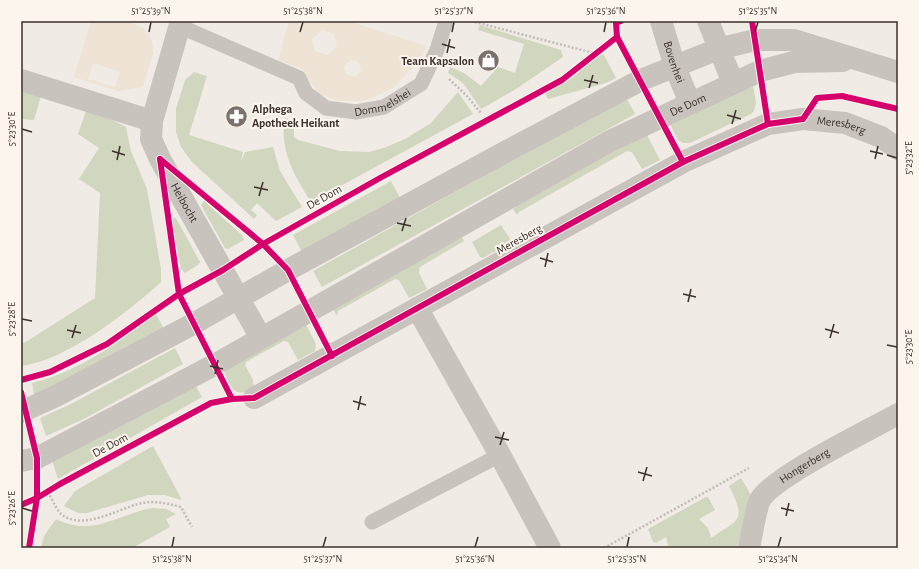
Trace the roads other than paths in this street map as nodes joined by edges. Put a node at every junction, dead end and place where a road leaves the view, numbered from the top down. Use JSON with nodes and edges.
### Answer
{"nodes":[{"id":1,"x":446,"y":21,"type":"edge"},
{"id":2,"x":661,"y":21,"type":"edge"},
{"id":3,"x":708,"y":21,"type":"edge"},
{"id":4,"x":174,"y":23,"type":"edge"},
{"id":5,"x":718,"y":49,"type":"junction"},
{"id":6,"x":861,"y":60,"type":"junction"},
{"id":7,"x":675,"y":67,"type":"junction"},
{"id":8,"x":898,"y":72,"type":"edge"},
{"id":9,"x":21,"y":80,"type":"edge"},
{"id":10,"x":733,"y":83,"type":"junction"},
{"id":11,"x":690,"y":103,"type":"junction"},
{"id":12,"x":152,"y":121,"type":"junction"},
{"id":13,"x":898,"y":149,"type":"edge"},
{"id":14,"x":239,"y":299,"type":"junction"},
{"id":15,"x":416,"y":308,"type":"junction"},
{"id":16,"x":261,"y":338,"type":"junction"},
{"id":17,"x":254,"y":398,"type":"dead end"},
{"id":18,"x":21,"y":412,"type":"edge"},
{"id":19,"x":898,"y":414,"type":"edge"},
{"id":20,"x":500,"y":455,"type":"junction"},
{"id":21,"x":21,"y":461,"type":"edge"},
{"id":22,"x":372,"y":522,"type":"dead end"},
{"id":23,"x":550,"y":548,"type":"edge"},
{"id":24,"x":749,"y":548,"type":"edge"}],
"edges":[{"from":1,"to":4,"type":"lane","name":"Dommelshei"},
{"from":2,"to":7,"type":"street","name":"Bovenhei"},
{"from":3,"to":5,"type":"street"},
{"from":4,"to":12,"type":"street","name":"Dommelshei"},
{"from":5,"to":6,"type":"street","name":"De Dom"},
{"from":5,"to":7,"type":"street","name":"De Dom"},
{"from":5,"to":10,"type":"street"},
{"from":6,"to":8,"type":"street","name":"De Dom"},
{"from":6,"to":10,"type":"street","name":"De Dom"},
{"from":7,"to":11,"type":"street","name":"Bovenhei"},
{"from":7,"to":14,"type":"street","name":"De Dom"},
{"from":9,"to":12,"type":"street"},
{"from":10,"to":11,"type":"street","name":"De Dom"},
{"from":11,"to":16,"type":"street","name":"De Dom"},
{"from":12,"to":14,"type":"street","name":"Heibocht"},
{"from":13,"to":15,"type":"street","name":"Meresberg"},
{"from":14,"to":16,"type":"street","name":"Heibocht"},
{"from":14,"to":18,"type":"street","name":"De Dom"},
{"from":15,"to":17,"type":"street","name":"Meresberg"},
{"from":15,"to":20,"type":"street"},
{"from":16,"to":21,"type":"street","name":"De Dom"},
{"from":19,"to":24,"type":"street","name":"Hongerberg"},
{"from":20,"to":22,"type":"lane"},
{"from":20,"to":23,"type":"street"}]}
